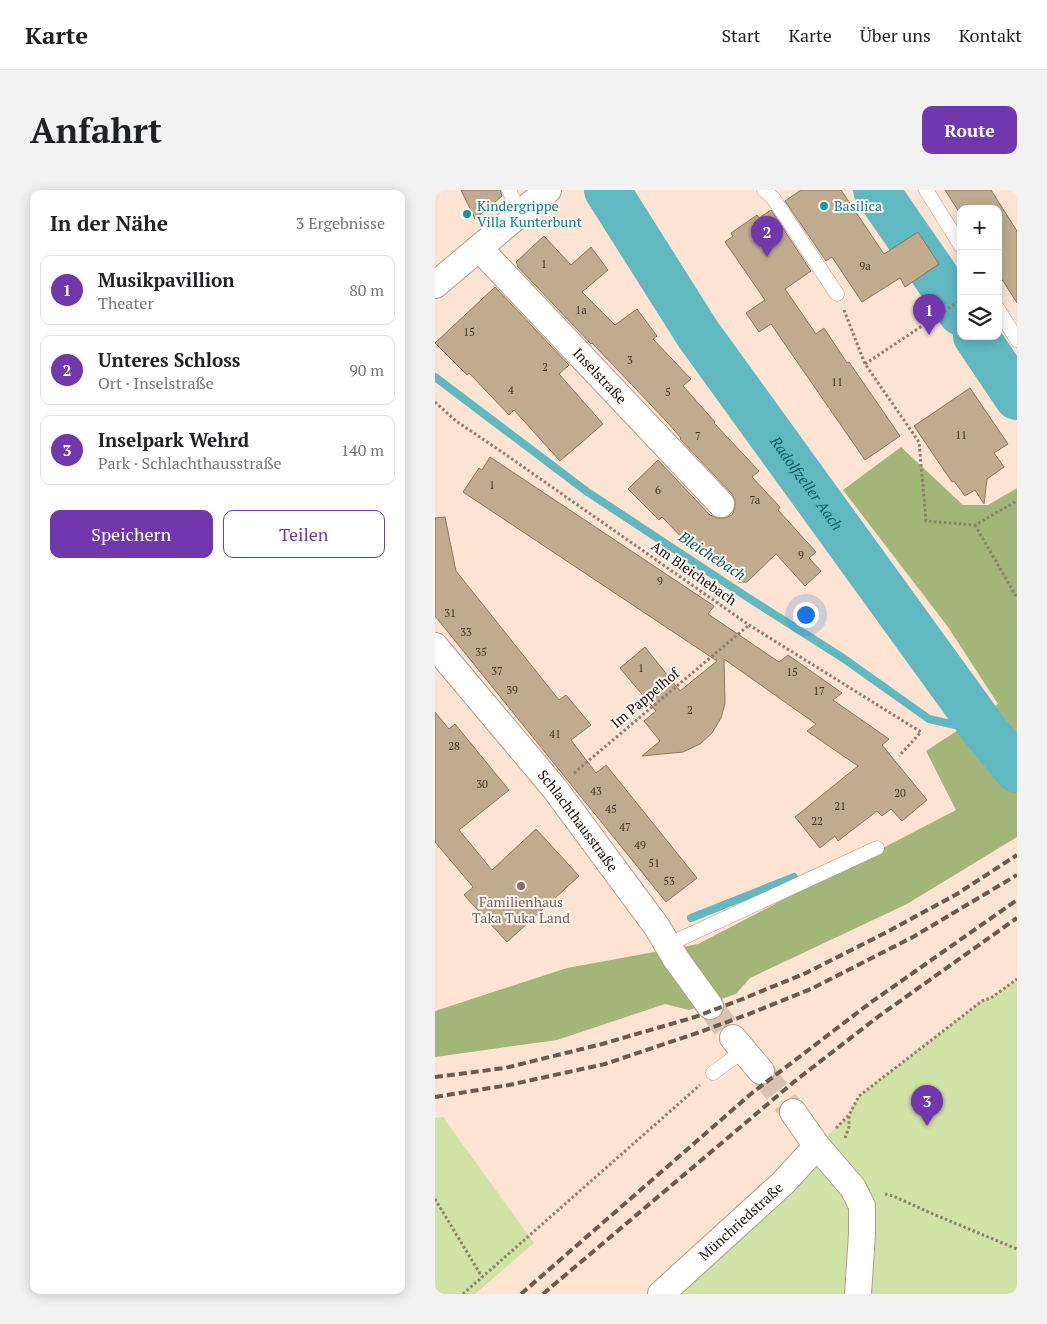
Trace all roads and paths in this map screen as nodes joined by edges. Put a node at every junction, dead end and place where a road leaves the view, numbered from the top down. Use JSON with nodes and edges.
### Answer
{"nodes":[{"id":1,"x":509,"y":190,"type":"edge"},
{"id":2,"x":764,"y":190,"type":"edge"},
{"id":3,"x":926,"y":190,"type":"edge"},
{"id":4,"x":547,"y":191,"type":"edge"},
{"id":5,"x":520,"y":214,"type":"junction"},
{"id":6,"x":957,"y":240,"type":"edge"},
{"id":7,"x":479,"y":248,"type":"junction"},
{"id":8,"x":435,"y":285,"type":"edge"},
{"id":9,"x":837,"y":294,"type":"joint"},
{"id":10,"x":957,"y":303,"type":"edge"},
{"id":11,"x":1002,"y":316,"type":"edge"},
{"id":12,"x":1017,"y":340,"type":"edge"},
{"id":13,"x":865,"y":364,"type":"junction"},
{"id":14,"x":435,"y":402,"type":"edge"},
{"id":15,"x":1017,"y":501,"type":"edge"},
{"id":16,"x":721,"y":504,"type":"dead end"},
{"id":17,"x":975,"y":526,"type":"junction"},
{"id":18,"x":1017,"y":598,"type":"edge"},
{"id":19,"x":749,"y":625,"type":"junction"},
{"id":20,"x":435,"y":646,"type":"edge"},
{"id":21,"x":899,"y":756,"type":"dead end"},
{"id":22,"x":555,"y":788,"type":"junction"},
{"id":23,"x":877,"y":848,"type":"dead end"},
{"id":24,"x":667,"y":945,"type":"junction"},
{"id":25,"x":1017,"y":979,"type":"edge"},
{"id":26,"x":710,"y":1006,"type":"tunnel mouth"},
{"id":27,"x":738,"y":1045,"type":"joint"},
{"id":28,"x":761,"y":1071,"type":"tunnel mouth"},
{"id":29,"x":713,"y":1073,"type":"joint"},
{"id":30,"x":793,"y":1112,"type":"tunnel mouth"},
{"id":31,"x":817,"y":1146,"type":"junction"},
{"id":32,"x":853,"y":1188,"type":"junction"},
{"id":33,"x":435,"y":1199,"type":"edge"},
{"id":34,"x":1017,"y":1249,"type":"edge"},
{"id":35,"x":482,"y":1277,"type":"junction"},
{"id":36,"x":463,"y":1294,"type":"edge"},
{"id":37,"x":661,"y":1294,"type":"edge"},
{"id":38,"x":858,"y":1294,"type":"edge"}],
"edges":[{"from":1,"to":5,"type":"lane"},
{"from":2,"to":9,"type":"lane"},
{"from":3,"to":6,"type":"lane"},
{"from":4,"to":5,"type":"street"},
{"from":5,"to":7,"type":"street"},
{"from":7,"to":8,"type":"street"},
{"from":7,"to":16,"type":"street","name":"Inselstraße"},
{"from":9,"to":13,"type":"path"},
{"from":10,"to":13,"type":"path"},
{"from":11,"to":12,"type":"lane"},
{"from":13,"to":17,"type":"path"},
{"from":14,"to":19,"type":"path","name":"Am Bleichebach"},
{"from":15,"to":17,"type":"path"},
{"from":17,"to":18,"type":"path"},
{"from":19,"to":21,"type":"path","name":"Am Bleichebach"},
{"from":19,"to":22,"type":"path","name":"Im Pappelhof"},
{"from":20,"to":22,"type":"street","name":"Schlachthausstraße"},
{"from":22,"to":24,"type":"street","name":"Schlachthausstraße"},
{"from":23,"to":24,"type":"lane"},
{"from":24,"to":26,"type":"street","name":"Schlachthausstraße"},
{"from":25,"to":31,"type":"path"},
{"from":27,"to":28,"type":"street"},
{"from":27,"to":29,"type":"lane"},
{"from":29,"to":35,"type":"path"},
{"from":30,"to":31,"type":"street"},
{"from":31,"to":32,"type":"street"},
{"from":31,"to":37,"type":"street","name":"Münchriedstraße"},
{"from":32,"to":34,"type":"path"},
{"from":32,"to":38,"type":"street"},
{"from":33,"to":35,"type":"path"},
{"from":35,"to":36,"type":"path"}]}
